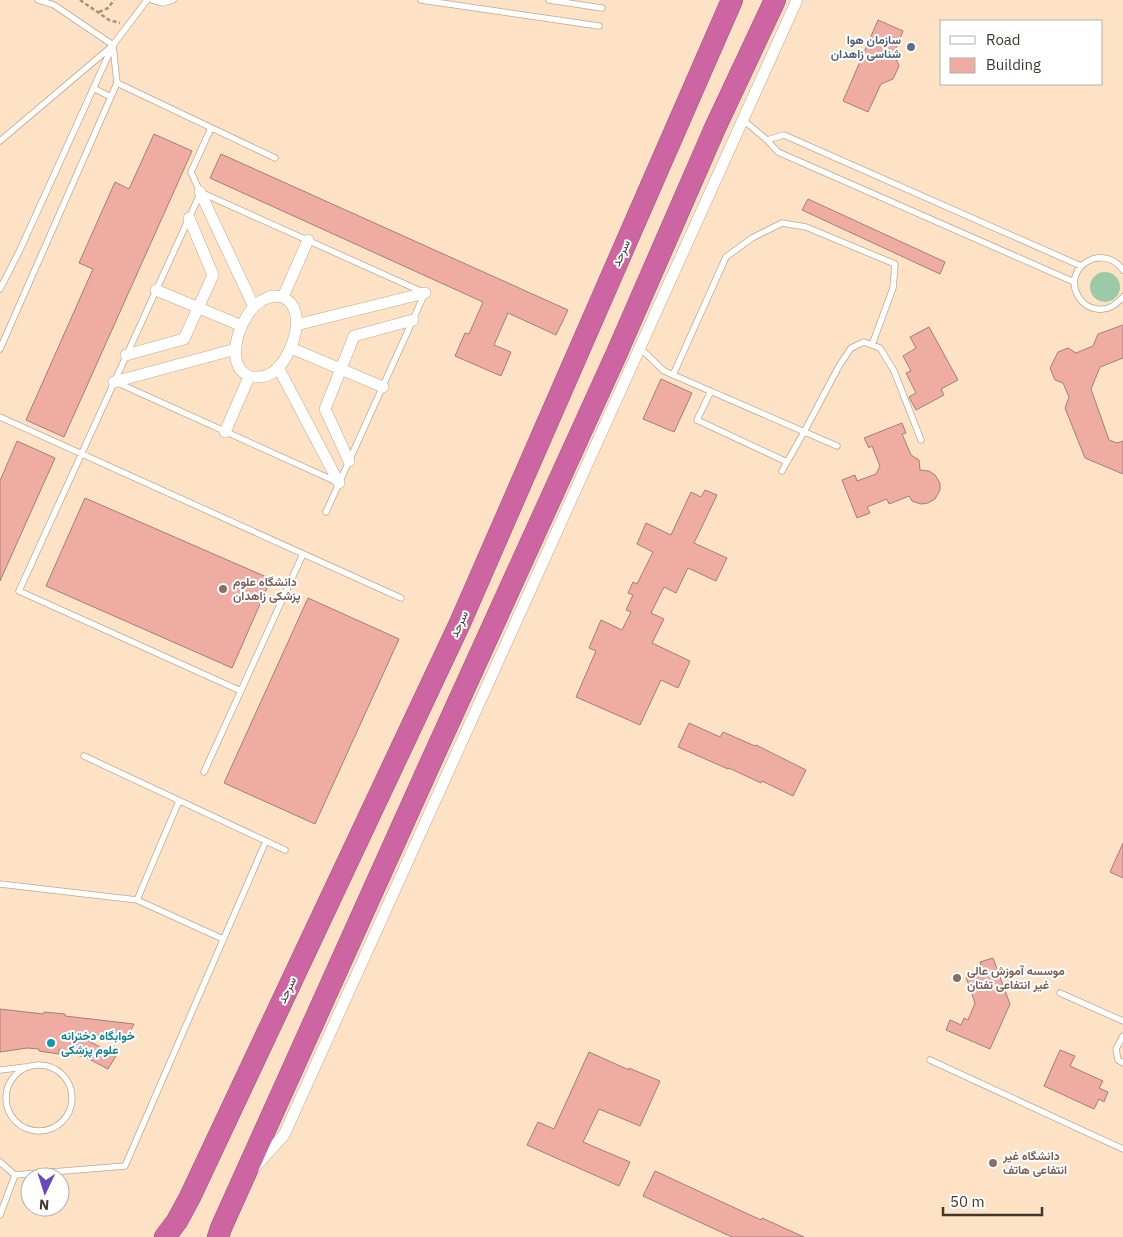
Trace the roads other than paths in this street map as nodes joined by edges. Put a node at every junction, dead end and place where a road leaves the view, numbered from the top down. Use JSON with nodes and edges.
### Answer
{"nodes":[{"id":1,"x":38,"y":0,"type":"edge"},
{"id":2,"x":147,"y":0,"type":"edge"},
{"id":3,"x":152,"y":0,"type":"edge"},
{"id":4,"x":173,"y":0,"type":"edge"},
{"id":5,"x":421,"y":0,"type":"edge"},
{"id":6,"x":549,"y":0,"type":"edge"},
{"id":7,"x":732,"y":0,"type":"edge"},
{"id":8,"x":775,"y":0,"type":"edge"},
{"id":9,"x":797,"y":0,"type":"edge"},
{"id":10,"x":602,"y":8,"type":"dead end"},
{"id":11,"x":599,"y":26,"type":"dead end"},
{"id":12,"x":113,"y":45,"type":"junction"},
{"id":13,"x":117,"y":83,"type":"junction"},
{"id":14,"x":93,"y":88,"type":"junction"},
{"id":15,"x":111,"y":97,"type":"junction"},
{"id":16,"x":742,"y":119,"type":"junction"},
{"id":17,"x":211,"y":128,"type":"junction"},
{"id":18,"x":767,"y":140,"type":"junction"},
{"id":19,"x":0,"y":141,"type":"edge"},
{"id":20,"x":276,"y":158,"type":"dead end"},
{"id":21,"x":200,"y":192,"type":"junction"},
{"id":22,"x":189,"y":218,"type":"junction"},
{"id":23,"x":308,"y":240,"type":"junction"},
{"id":24,"x":1081,"y":266,"type":"junction"},
{"id":25,"x":1123,"y":270,"type":"edge"},
{"id":26,"x":1074,"y":282,"type":"junction"},
{"id":27,"x":0,"y":289,"type":"edge"},
{"id":28,"x":156,"y":290,"type":"junction"},
{"id":29,"x":425,"y":293,"type":"junction"},
{"id":30,"x":283,"y":297,"type":"junction"},
{"id":31,"x":1123,"y":297,"type":"edge"},
{"id":32,"x":254,"y":307,"type":"junction"},
{"id":33,"x":198,"y":308,"type":"junction"},
{"id":34,"x":413,"y":320,"type":"junction"},
{"id":35,"x":296,"y":325,"type":"junction"},
{"id":36,"x":242,"y":326,"type":"junction"},
{"id":37,"x":872,"y":345,"type":"junction"},
{"id":38,"x":291,"y":348,"type":"junction"},
{"id":39,"x":640,"y":348,"type":"junction"},
{"id":40,"x":0,"y":349,"type":"edge"},
{"id":41,"x":236,"y":349,"type":"junction"},
{"id":42,"x":126,"y":355,"type":"junction"},
{"id":43,"x":278,"y":367,"type":"junction"},
{"id":44,"x":341,"y":369,"type":"junction"},
{"id":45,"x":673,"y":375,"type":"junction"},
{"id":46,"x":249,"y":377,"type":"junction"},
{"id":47,"x":114,"y":382,"type":"junction"},
{"id":48,"x":383,"y":387,"type":"junction"},
{"id":49,"x":711,"y":391,"type":"junction"},
{"id":50,"x":0,"y":417,"type":"edge"},
{"id":51,"x":225,"y":432,"type":"junction"},
{"id":52,"x":804,"y":432,"type":"junction"},
{"id":53,"x":921,"y":440,"type":"dead end"},
{"id":54,"x":837,"y":446,"type":"dead end"},
{"id":55,"x":81,"y":454,"type":"junction"},
{"id":56,"x":349,"y":460,"type":"junction"},
{"id":57,"x":787,"y":462,"type":"junction"},
{"id":58,"x":782,"y":471,"type":"dead end"},
{"id":59,"x":339,"y":483,"type":"junction"},
{"id":60,"x":326,"y":512,"type":"dead end"},
{"id":61,"x":304,"y":554,"type":"junction"},
{"id":62,"x":401,"y":598,"type":"dead end"},
{"id":63,"x":241,"y":692,"type":"junction"},
{"id":64,"x":84,"y":756,"type":"dead end"},
{"id":65,"x":204,"y":772,"type":"dead end"},
{"id":66,"x":180,"y":801,"type":"junction"},
{"id":67,"x":266,"y":842,"type":"junction"},
{"id":68,"x":285,"y":850,"type":"dead end"},
{"id":69,"x":0,"y":884,"type":"edge"},
{"id":70,"x":136,"y":900,"type":"junction"},
{"id":71,"x":223,"y":939,"type":"junction"},
{"id":72,"x":1060,"y":992,"type":"dead end"},
{"id":73,"x":1123,"y":1021,"type":"edge"},
{"id":74,"x":1123,"y":1036,"type":"edge"},
{"id":75,"x":930,"y":1060,"type":"dead end"},
{"id":76,"x":1123,"y":1063,"type":"edge"},
{"id":77,"x":29,"y":1066,"type":"junction"},
{"id":78,"x":0,"y":1070,"type":"edge"},
{"id":79,"x":1123,"y":1149,"type":"edge"},
{"id":80,"x":0,"y":1162,"type":"edge"},
{"id":81,"x":15,"y":1175,"type":"junction"},
{"id":82,"x":244,"y":1180,"type":"junction"},
{"id":83,"x":0,"y":1215,"type":"edge"},
{"id":84,"x":165,"y":1237,"type":"edge"},
{"id":85,"x":218,"y":1237,"type":"edge"}],
"edges":[{"from":1,"to":12,"type":"lane"},
{"from":2,"to":12,"type":"lane"},
{"from":3,"to":4,"type":"lane"},
{"from":5,"to":11,"type":"lane"},
{"from":6,"to":10,"type":"lane"},
{"from":7,"to":84,"type":"highway","name":"سرحد"},
{"from":8,"to":82,"type":"highway"},
{"from":9,"to":16,"type":"street"},
{"from":12,"to":13,"type":"lane"},
{"from":12,"to":14,"type":"lane"},
{"from":12,"to":19,"type":"lane"},
{"from":13,"to":15,"type":"lane"},
{"from":13,"to":17,"type":"lane"},
{"from":14,"to":15,"type":"lane"},
{"from":14,"to":27,"type":"lane"},
{"from":15,"to":40,"type":"lane"},
{"from":16,"to":18,"type":"lane"},
{"from":16,"to":39,"type":"street"},
{"from":17,"to":20,"type":"lane"},
{"from":17,"to":21,"type":"lane"},
{"from":18,"to":24,"type":"lane"},
{"from":18,"to":26,"type":"lane"},
{"from":21,"to":22,"type":"lane"},
{"from":21,"to":23,"type":"lane"},
{"from":21,"to":32,"type":"street"},
{"from":22,"to":28,"type":"lane"},
{"from":22,"to":33,"type":"street"},
{"from":23,"to":29,"type":"lane"},
{"from":23,"to":30,"type":"street"},
{"from":24,"to":25,"type":"lane"},
{"from":24,"to":26,"type":"lane"},
{"from":26,"to":31,"type":"lane"},
{"from":28,"to":33,"type":"street"},
{"from":28,"to":42,"type":"lane"},
{"from":29,"to":34,"type":"lane"},
{"from":29,"to":35,"type":"street"},
{"from":30,"to":32,"type":"street"},
{"from":30,"to":35,"type":"street"},
{"from":32,"to":36,"type":"street"},
{"from":33,"to":36,"type":"street"},
{"from":33,"to":42,"type":"street"},
{"from":34,"to":44,"type":"street"},
{"from":34,"to":48,"type":"lane"},
{"from":35,"to":38,"type":"street"},
{"from":36,"to":41,"type":"street"},
{"from":37,"to":45,"type":"lane"},
{"from":37,"to":52,"type":"lane"},
{"from":37,"to":53,"type":"lane"},
{"from":38,"to":43,"type":"street"},
{"from":38,"to":44,"type":"street"},
{"from":39,"to":45,"type":"lane"},
{"from":39,"to":82,"type":"street"},
{"from":41,"to":46,"type":"street"},
{"from":41,"to":47,"type":"street"},
{"from":42,"to":47,"type":"lane"},
{"from":43,"to":46,"type":"street"},
{"from":43,"to":59,"type":"street"},
{"from":44,"to":48,"type":"street"},
{"from":44,"to":56,"type":"street"},
{"from":45,"to":49,"type":"lane"},
{"from":46,"to":51,"type":"street"},
{"from":47,"to":51,"type":"lane"},
{"from":47,"to":55,"type":"lane"},
{"from":48,"to":56,"type":"lane"},
{"from":49,"to":52,"type":"lane"},
{"from":49,"to":57,"type":"lane"},
{"from":50,"to":55,"type":"lane"},
{"from":51,"to":59,"type":"lane"},
{"from":52,"to":54,"type":"lane"},
{"from":52,"to":57,"type":"lane"},
{"from":55,"to":61,"type":"lane"},
{"from":55,"to":63,"type":"lane"},
{"from":56,"to":59,"type":"lane"},
{"from":57,"to":58,"type":"lane"},
{"from":59,"to":60,"type":"lane"},
{"from":61,"to":62,"type":"lane"},
{"from":61,"to":63,"type":"lane"},
{"from":63,"to":65,"type":"lane"},
{"from":64,"to":66,"type":"lane"},
{"from":66,"to":67,"type":"lane"},
{"from":66,"to":70,"type":"lane"},
{"from":67,"to":68,"type":"lane"},
{"from":67,"to":71,"type":"lane"},
{"from":69,"to":70,"type":"lane"},
{"from":70,"to":71,"type":"lane"},
{"from":71,"to":81,"type":"lane"},
{"from":72,"to":73,"type":"lane"},
{"from":74,"to":76,"type":"lane"},
{"from":75,"to":79,"type":"lane"},
{"from":77,"to":77,"type":"lane"},
{"from":77,"to":78,"type":"lane"},
{"from":80,"to":81,"type":"lane"},
{"from":81,"to":83,"type":"lane"},
{"from":82,"to":85,"type":"highway"}]}
